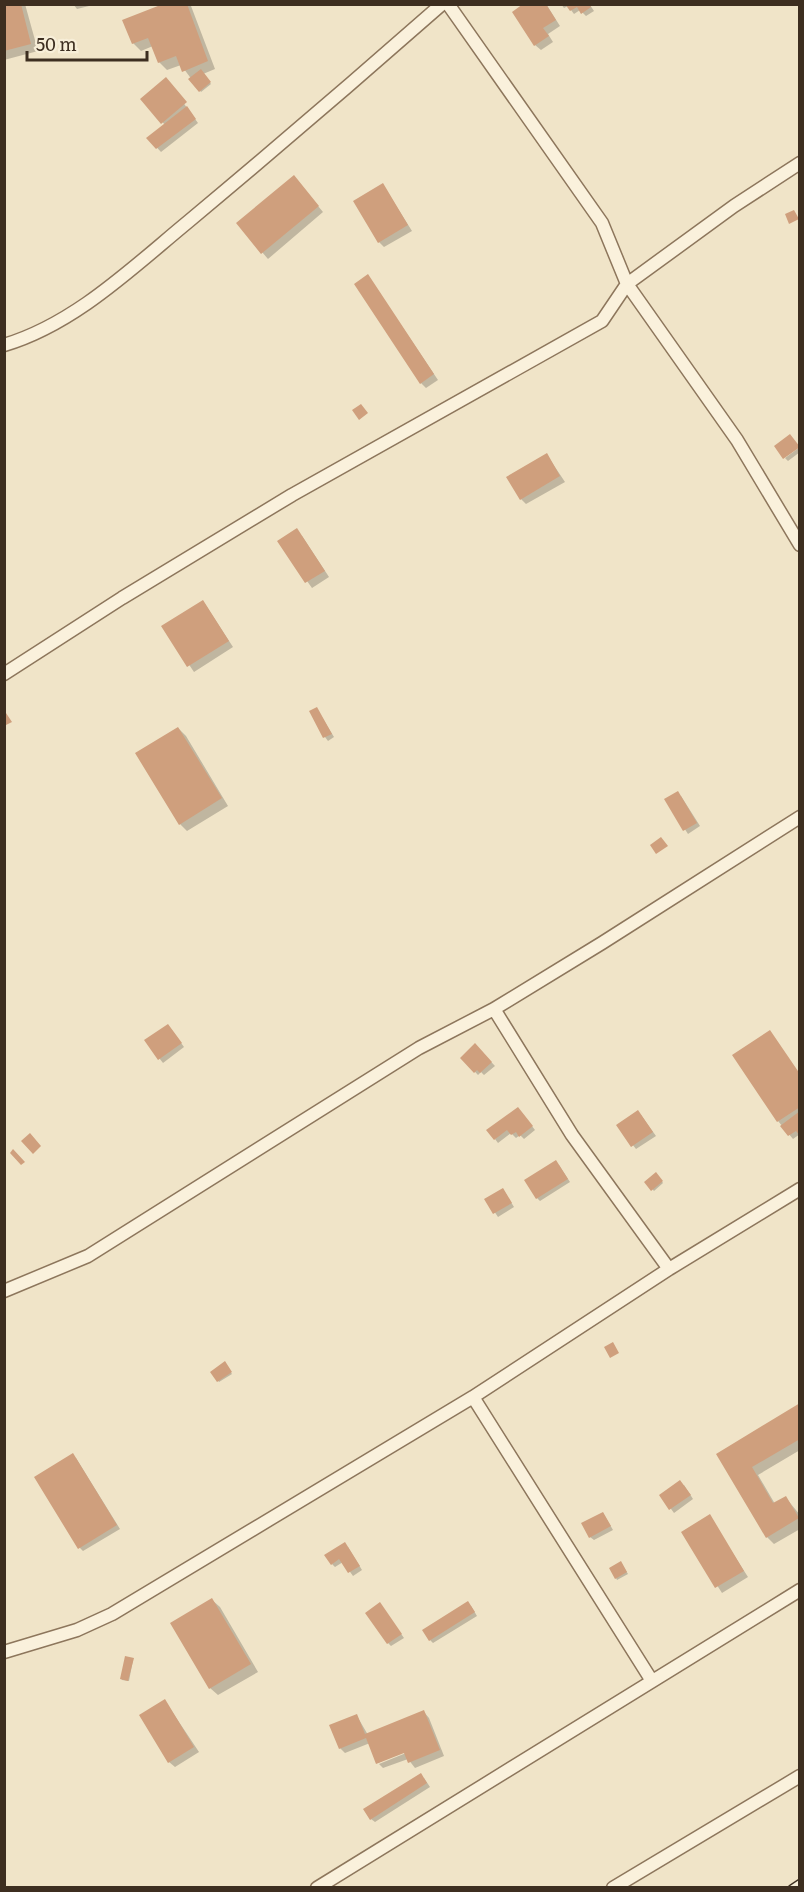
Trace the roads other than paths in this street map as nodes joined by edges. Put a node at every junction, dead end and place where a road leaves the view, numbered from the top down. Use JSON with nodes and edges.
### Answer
{"nodes":[{"id":1,"x":442,"y":4,"type":"edge"},
{"id":2,"x":448,"y":4,"type":"edge"},
{"id":3,"x":800,"y":163,"type":"edge"},
{"id":4,"x":627,"y":284,"type":"junction"},
{"id":5,"x":4,"y":345,"type":"edge"},
{"id":6,"x":800,"y":545,"type":"edge"},
{"id":7,"x":4,"y":674,"type":"edge"},
{"id":8,"x":800,"y":818,"type":"edge"},
{"id":9,"x":494,"y":1009,"type":"junction"},
{"id":10,"x":800,"y":1189,"type":"edge"},
{"id":11,"x":669,"y":1269,"type":"junction"},
{"id":12,"x":4,"y":1291,"type":"edge"},
{"id":13,"x":473,"y":1397,"type":"junction"},
{"id":14,"x":800,"y":1590,"type":"edge"},
{"id":15,"x":4,"y":1652,"type":"edge"},
{"id":16,"x":652,"y":1681,"type":"junction"},
{"id":17,"x":800,"y":1776,"type":"edge"},
{"id":18,"x":316,"y":1887,"type":"edge"},
{"id":19,"x":613,"y":1887,"type":"edge"}],
"edges":[{"from":1,"to":5,"type":"street"},
{"from":2,"to":4,"type":"street"},
{"from":3,"to":4,"type":"street"},
{"from":4,"to":6,"type":"street"},
{"from":4,"to":7,"type":"street"},
{"from":8,"to":9,"type":"street"},
{"from":9,"to":11,"type":"street"},
{"from":9,"to":12,"type":"street"},
{"from":10,"to":11,"type":"street"},
{"from":11,"to":13,"type":"street"},
{"from":13,"to":15,"type":"street"},
{"from":13,"to":16,"type":"street"},
{"from":14,"to":16,"type":"street"},
{"from":16,"to":18,"type":"street"},
{"from":17,"to":19,"type":"street"}]}
